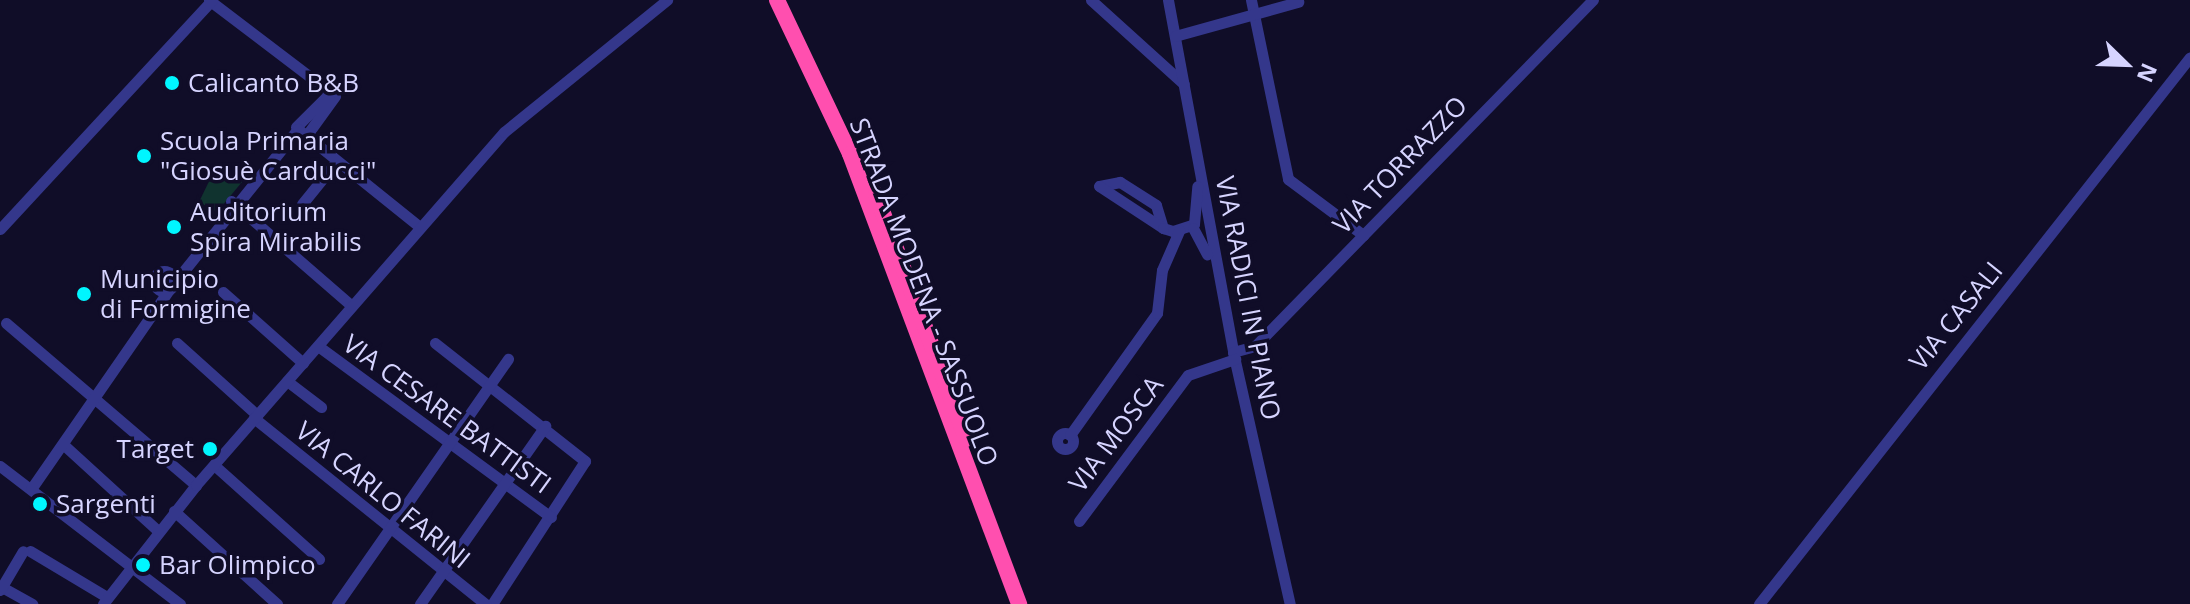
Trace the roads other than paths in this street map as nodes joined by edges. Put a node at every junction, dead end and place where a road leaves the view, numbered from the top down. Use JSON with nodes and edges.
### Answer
{"nodes":[{"id":1,"x":211,"y":0,"type":"edge"},
{"id":2,"x":667,"y":0,"type":"edge"},
{"id":3,"x":777,"y":0,"type":"edge"},
{"id":4,"x":789,"y":0,"type":"edge"},
{"id":5,"x":1091,"y":0,"type":"edge"},
{"id":6,"x":1168,"y":0,"type":"edge"},
{"id":7,"x":1251,"y":0,"type":"edge"},
{"id":8,"x":1593,"y":0,"type":"edge"},
{"id":9,"x":1298,"y":2,"type":"edge"},
{"id":10,"x":652,"y":4,"type":"edge"},
{"id":11,"x":1254,"y":15,"type":"junction"},
{"id":12,"x":1175,"y":36,"type":"junction"},
{"id":13,"x":2190,"y":57,"type":"edge"},
{"id":14,"x":1184,"y":84,"type":"junction"},
{"id":15,"x":300,"y":131,"type":"junction"},
{"id":16,"x":336,"y":162,"type":"junction"},
{"id":17,"x":1201,"y":174,"type":"junction"},
{"id":18,"x":233,"y":203,"type":"junction"},
{"id":19,"x":302,"y":204,"type":"dead end"},
{"id":20,"x":1208,"y":225,"type":"junction"},
{"id":21,"x":420,"y":227,"type":"junction"},
{"id":22,"x":1163,"y":228,"type":"junction"},
{"id":23,"x":0,"y":229,"type":"edge"},
{"id":24,"x":1184,"y":230,"type":"junction"},
{"id":25,"x":1363,"y":235,"type":"junction"},
{"id":26,"x":1217,"y":267,"type":"junction"},
{"id":27,"x":223,"y":292,"type":"dead end"},
{"id":28,"x":352,"y":306,"type":"junction"},
{"id":29,"x":6,"y":323,"type":"dead end"},
{"id":30,"x":177,"y":343,"type":"dead end"},
{"id":31,"x":435,"y":343,"type":"dead end"},
{"id":32,"x":318,"y":346,"type":"junction"},
{"id":33,"x":1234,"y":356,"type":"junction"},
{"id":34,"x":508,"y":359,"type":"dead end"},
{"id":35,"x":303,"y":363,"type":"junction"},
{"id":36,"x":287,"y":381,"type":"junction"},
{"id":37,"x":490,"y":384,"type":"junction"},
{"id":38,"x":98,"y":396,"type":"junction"},
{"id":39,"x":321,"y":407,"type":"dead end"},
{"id":40,"x":256,"y":416,"type":"junction"},
{"id":41,"x":545,"y":426,"type":"junction"},
{"id":42,"x":1070,"y":435,"type":"dead end"},
{"id":43,"x":449,"y":442,"type":"junction"},
{"id":44,"x":65,"y":446,"type":"junction"},
{"id":45,"x":214,"y":465,"type":"junction"},
{"id":46,"x":0,"y":466,"type":"edge"},
{"id":47,"x":504,"y":484,"type":"junction"},
{"id":48,"x":196,"y":485,"type":"junction"},
{"id":49,"x":31,"y":489,"type":"junction"},
{"id":50,"x":174,"y":511,"type":"junction"},
{"id":51,"x":551,"y":517,"type":"junction"},
{"id":52,"x":1079,"y":521,"type":"dead end"},
{"id":53,"x":157,"y":530,"type":"junction"},
{"id":54,"x":387,"y":532,"type":"junction"},
{"id":55,"x":319,"y":559,"type":"dead end"},
{"id":56,"x":129,"y":566,"type":"junction"},
{"id":57,"x":442,"y":572,"type":"junction"},
{"id":58,"x":1,"y":588,"type":"edge"},
{"id":59,"x":105,"y":601,"type":"edge"},
{"id":60,"x":32,"y":604,"type":"edge"},
{"id":61,"x":180,"y":604,"type":"edge"},
{"id":62,"x":277,"y":604,"type":"edge"},
{"id":63,"x":337,"y":604,"type":"edge"},
{"id":64,"x":420,"y":604,"type":"edge"},
{"id":65,"x":485,"y":604,"type":"edge"},
{"id":66,"x":492,"y":604,"type":"edge"},
{"id":67,"x":1019,"y":604,"type":"edge"},
{"id":68,"x":1031,"y":604,"type":"edge"},
{"id":69,"x":1290,"y":604,"type":"edge"},
{"id":70,"x":1759,"y":604,"type":"edge"}],
"edges":[{"from":1,"to":15,"type":"street"},
{"from":1,"to":23,"type":"street"},
{"from":2,"to":10,"type":"street"},
{"from":3,"to":67,"type":"highway","name":"STRADA MODENA - SASSUOLO"},
{"from":4,"to":68,"type":"highway","name":"STRADA MODENA - SASSUOLO"},
{"from":5,"to":14,"type":"street"},
{"from":6,"to":12,"type":"street","name":"VIA RADICI IN PIANO"},
{"from":7,"to":11,"type":"street"},
{"from":8,"to":25,"type":"street","name":"VIA TORRAZZO"},
{"from":9,"to":11,"type":"street"},
{"from":10,"to":21,"type":"street"},
{"from":11,"to":12,"type":"street"},
{"from":11,"to":25,"type":"street"},
{"from":12,"to":14,"type":"street","name":"VIA RADICI IN PIANO"},
{"from":13,"to":70,"type":"street","name":"VIA CASALI"},
{"from":14,"to":17,"type":"street","name":"VIA RADICI IN PIANO"},
{"from":15,"to":16,"type":"street"},
{"from":15,"to":18,"type":"street"},
{"from":16,"to":19,"type":"street"},
{"from":16,"to":21,"type":"street"},
{"from":17,"to":20,"type":"street","name":"VIA RADICI IN PIANO"},
{"from":17,"to":24,"type":"street"},
{"from":18,"to":28,"type":"street"},
{"from":18,"to":38,"type":"street"},
{"from":20,"to":24,"type":"street"},
{"from":20,"to":26,"type":"street","name":"VIA RADICI IN PIANO"},
{"from":21,"to":28,"type":"street"},
{"from":22,"to":22,"type":"street"},
{"from":22,"to":24,"type":"street"},
{"from":24,"to":26,"type":"street"},
{"from":24,"to":42,"type":"street"},
{"from":25,"to":33,"type":"street","name":"VIA TORRAZZO"},
{"from":26,"to":33,"type":"street","name":"VIA RADICI IN PIANO"},
{"from":27,"to":35,"type":"street"},
{"from":28,"to":32,"type":"street"},
{"from":29,"to":38,"type":"street"},
{"from":30,"to":40,"type":"street","name":"VIA CARLO FARINI"},
{"from":31,"to":37,"type":"street"},
{"from":32,"to":35,"type":"street"},
{"from":32,"to":43,"type":"street","name":"VIA CESARE BATTISTI"},
{"from":33,"to":52,"type":"street","name":"VIA MOSCA"},
{"from":33,"to":69,"type":"street","name":"VIA RADICI IN PIANO"},
{"from":34,"to":37,"type":"street"},
{"from":35,"to":36,"type":"street"},
{"from":36,"to":39,"type":"street"},
{"from":36,"to":40,"type":"street"},
{"from":37,"to":41,"type":"street"},
{"from":37,"to":43,"type":"street"},
{"from":38,"to":44,"type":"street"},
{"from":38,"to":48,"type":"street"},
{"from":40,"to":45,"type":"street"},
{"from":40,"to":54,"type":"street","name":"VIA CARLO FARINI"},
{"from":41,"to":47,"type":"street"},
{"from":41,"to":51,"type":"street"},
{"from":43,"to":47,"type":"street","name":"VIA CESARE BATTISTI"},
{"from":43,"to":54,"type":"street"},
{"from":44,"to":49,"type":"street"},
{"from":44,"to":53,"type":"street"},
{"from":45,"to":48,"type":"street"},
{"from":45,"to":55,"type":"street"},
{"from":46,"to":49,"type":"street"},
{"from":47,"to":51,"type":"street","name":"VIA CESARE BATTISTI"},
{"from":47,"to":57,"type":"street"},
{"from":48,"to":50,"type":"street"},
{"from":49,"to":56,"type":"street"},
{"from":50,"to":53,"type":"street"},
{"from":50,"to":62,"type":"street"},
{"from":51,"to":66,"type":"street"},
{"from":53,"to":56,"type":"street"},
{"from":54,"to":57,"type":"street","name":"VIA CARLO FARINI"},
{"from":54,"to":63,"type":"street"},
{"from":56,"to":59,"type":"street"},
{"from":56,"to":61,"type":"street"},
{"from":57,"to":64,"type":"street"},
{"from":57,"to":65,"type":"street","name":"VIA CARLO FARINI"},
{"from":58,"to":59,"type":"street"},
{"from":58,"to":60,"type":"street"}]}
